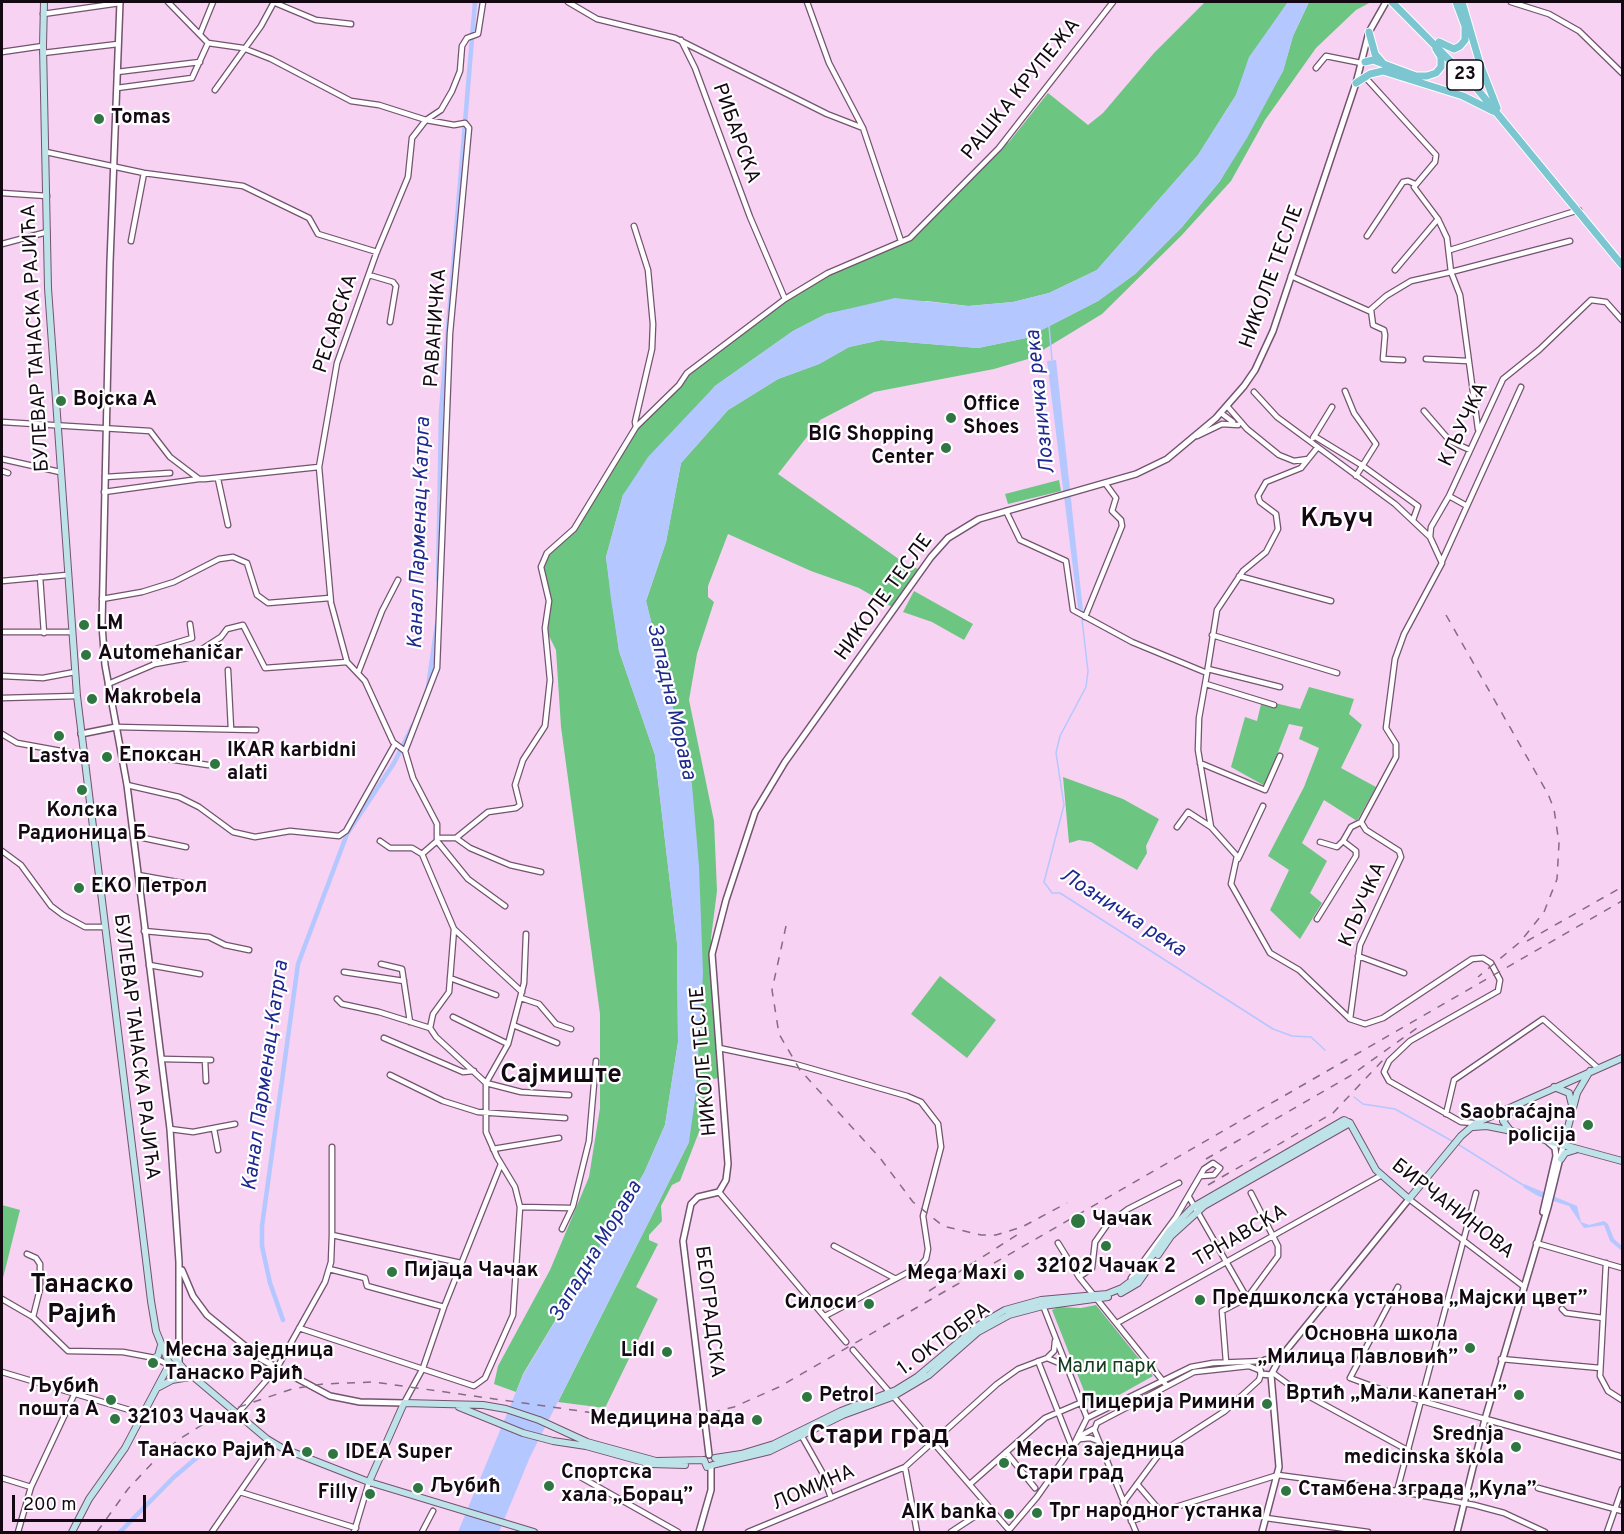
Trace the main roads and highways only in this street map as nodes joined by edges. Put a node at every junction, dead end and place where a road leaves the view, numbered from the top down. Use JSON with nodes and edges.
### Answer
{"nodes":[{"id":1,"x":44,"y":2,"type":"edge"},
{"id":2,"x":1392,"y":2,"type":"edge"},
{"id":3,"x":1456,"y":2,"type":"edge"},
{"id":4,"x":1462,"y":2,"type":"edge"},
{"id":5,"x":1369,"y":32,"type":"road end"},
{"id":6,"x":1430,"y":39,"type":"junction"},
{"id":7,"x":1363,"y":61,"type":"road end"},
{"id":8,"x":1384,"y":68,"type":"junction"},
{"id":9,"x":1356,"y":83,"type":"road end"},
{"id":10,"x":1498,"y":113,"type":"junction"},
{"id":11,"x":1623,"y":265,"type":"edge"},
{"id":12,"x":1623,"y":1058,"type":"edge"},
{"id":13,"x":1590,"y":1070,"type":"junction"},
{"id":14,"x":1554,"y":1087,"type":"junction"},
{"id":15,"x":1516,"y":1106,"type":"junction"},
{"id":16,"x":1572,"y":1110,"type":"junction"},
{"id":17,"x":1350,"y":1122,"type":"joint"},
{"id":18,"x":1468,"y":1130,"type":"junction"},
{"id":19,"x":1512,"y":1131,"type":"junction"},
{"id":20,"x":1566,"y":1131,"type":"junction"},
{"id":21,"x":1550,"y":1142,"type":"junction"},
{"id":22,"x":1563,"y":1146,"type":"junction"},
{"id":23,"x":1578,"y":1149,"type":"junction"},
{"id":24,"x":1561,"y":1159,"type":"road end"},
{"id":25,"x":1623,"y":1161,"type":"edge"},
{"id":26,"x":161,"y":1342,"type":"junction"},
{"id":27,"x":154,"y":1358,"type":"road end"},
{"id":28,"x":168,"y":1364,"type":"junction"},
{"id":29,"x":179,"y":1364,"type":"junction"},
{"id":30,"x":165,"y":1373,"type":"junction"},
{"id":31,"x":195,"y":1376,"type":"junction"},
{"id":32,"x":175,"y":1379,"type":"junction"},
{"id":33,"x":159,"y":1388,"type":"junction"},
{"id":34,"x":891,"y":1395,"type":"junction"},
{"id":35,"x":468,"y":1407,"type":"junction"},
{"id":36,"x":801,"y":1434,"type":"junction"},
{"id":37,"x":587,"y":1444,"type":"junction"},
{"id":38,"x":369,"y":1482,"type":"junction"},
{"id":39,"x":533,"y":1532,"type":"edge"},
{"id":40,"x":72,"y":1533,"type":"edge"}],
"edges":[{"from":1,"to":26,"type":"main road","name":"БУЛЕВАР ТАНАСКА РАЈИЋА"},
{"from":2,"to":6,"type":"main road","number":"23"},
{"from":3,"to":6,"type":"main road"},
{"from":4,"to":10,"type":"main road"},
{"from":5,"to":8,"type":"main road"},
{"from":6,"to":8,"type":"main road"},
{"from":6,"to":10,"type":"main road","number":"23"},
{"from":7,"to":8,"type":"main road"},
{"from":8,"to":9,"type":"main road"},
{"from":8,"to":10,"type":"main road"},
{"from":10,"to":11,"type":"main road","number":"23"},
{"from":12,"to":13,"type":"main road"},
{"from":13,"to":14,"type":"main road"},
{"from":13,"to":16,"type":"main road"},
{"from":14,"to":15,"type":"main road"},
{"from":14,"to":16,"type":"main road"},
{"from":15,"to":18,"type":"main road"},
{"from":15,"to":19,"type":"main road"},
{"from":16,"to":20,"type":"main road"},
{"from":17,"to":18,"type":"main road","name":"БИРЧАНИНОВА"},
{"from":17,"to":34,"type":"main road","name":"1. ОКТОБРА"},
{"from":18,"to":19,"type":"main road"},
{"from":19,"to":21,"type":"main road"},
{"from":20,"to":21,"type":"main road"},
{"from":20,"to":22,"type":"main road"},
{"from":20,"to":23,"type":"main road"},
{"from":21,"to":22,"type":"main road"},
{"from":22,"to":23,"type":"main road"},
{"from":23,"to":24,"type":"main road"},
{"from":23,"to":25,"type":"main road"},
{"from":26,"to":27,"type":"main road"},
{"from":26,"to":28,"type":"main road","name":"БУЛЕВАР ТАНАСКА РАЈИЋА"},
{"from":26,"to":29,"type":"main road"},
{"from":28,"to":29,"type":"main road"},
{"from":28,"to":30,"type":"main road"},
{"from":29,"to":31,"type":"main road"},
{"from":29,"to":32,"type":"main road"},
{"from":30,"to":32,"type":"main road"},
{"from":30,"to":33,"type":"main road"},
{"from":31,"to":32,"type":"main road"},
{"from":31,"to":38,"type":"main road"},
{"from":32,"to":33,"type":"main road"},
{"from":33,"to":40,"type":"main road"},
{"from":34,"to":36,"type":"main road","name":"1. ОКТОБРА"},
{"from":34,"to":36,"type":"main road","name":"1. ОКТОБРА"},
{"from":35,"to":37,"type":"main road"},
{"from":35,"to":37,"type":"main road"},
{"from":35,"to":38,"type":"main road"},
{"from":36,"to":37,"type":"main road","name":"1. ОКТОБРА"},
{"from":38,"to":39,"type":"main road"}]}
